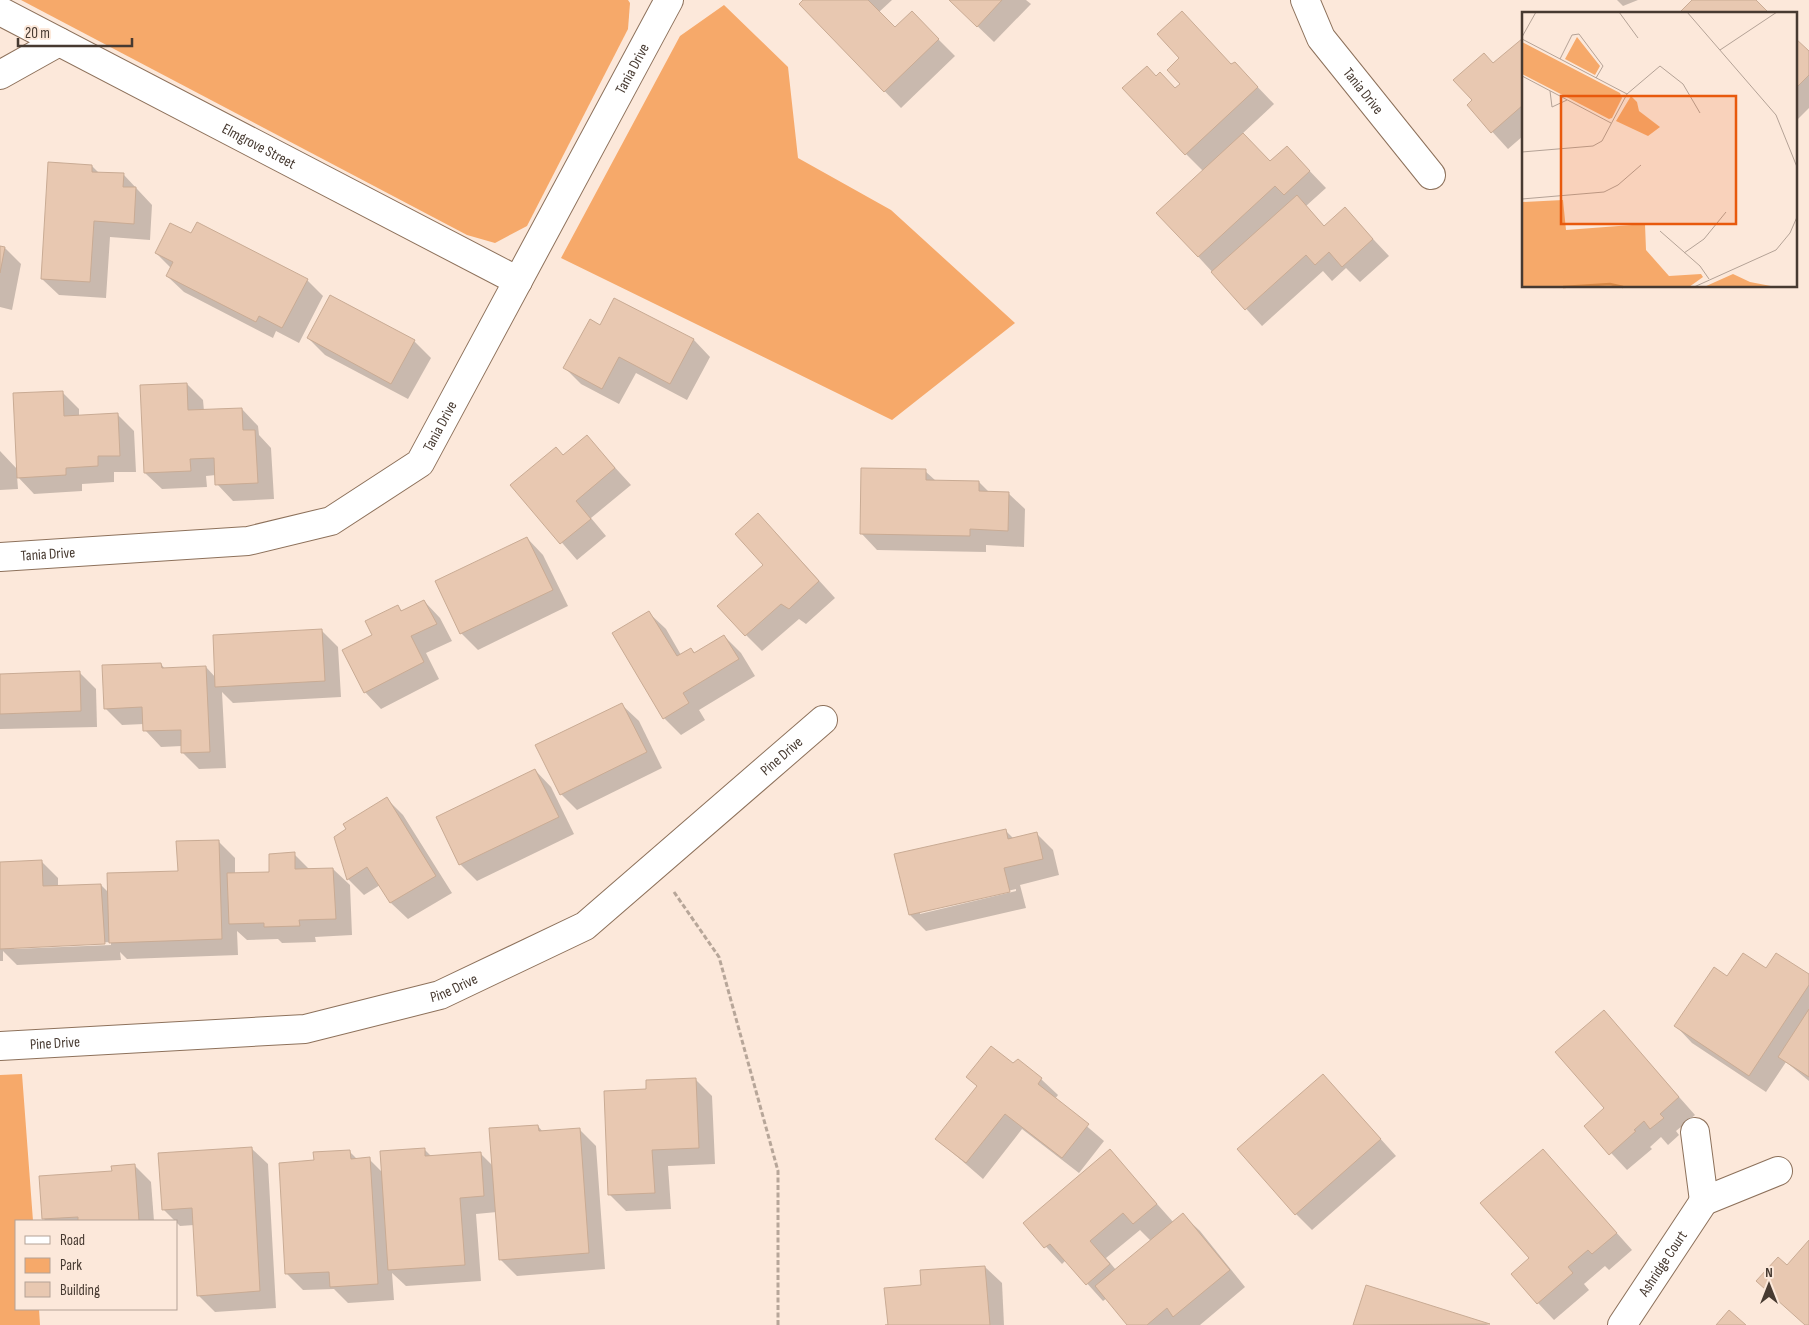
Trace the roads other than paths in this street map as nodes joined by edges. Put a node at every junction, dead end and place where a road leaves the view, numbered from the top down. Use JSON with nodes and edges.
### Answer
{"nodes":[{"id":1,"x":669,"y":0,"type":"edge"},
{"id":2,"x":1305,"y":0,"type":"edge"},
{"id":3,"x":0,"y":11,"type":"edge"},
{"id":4,"x":59,"y":42,"type":"junction"},
{"id":5,"x":0,"y":76,"type":"edge"},
{"id":6,"x":1431,"y":175,"type":"dead end"},
{"id":7,"x":518,"y":280,"type":"junction"},
{"id":8,"x":0,"y":558,"type":"edge"},
{"id":9,"x":823,"y":720,"type":"dead end"},
{"id":10,"x":0,"y":1046,"type":"edge"},
{"id":11,"x":1695,"y":1132,"type":"dead end"},
{"id":12,"x":1778,"y":1171,"type":"dead end"},
{"id":13,"x":1704,"y":1201,"type":"junction"},
{"id":14,"x":1622,"y":1325,"type":"edge"}],
"edges":[{"from":1,"to":7,"type":"street","name":"Tania Drive"},
{"from":2,"to":6,"type":"street","name":"Tania Drive"},
{"from":3,"to":4,"type":"street","name":"Elmgrove Street"},
{"from":4,"to":5,"type":"street"},
{"from":4,"to":7,"type":"street","name":"Elmgrove Street"},
{"from":7,"to":8,"type":"street","name":"Tania Drive"},
{"from":9,"to":10,"type":"street","name":"Pine Drive"},
{"from":11,"to":13,"type":"street"},
{"from":12,"to":13,"type":"street"},
{"from":13,"to":14,"type":"street","name":"Ashridge Court"}]}
